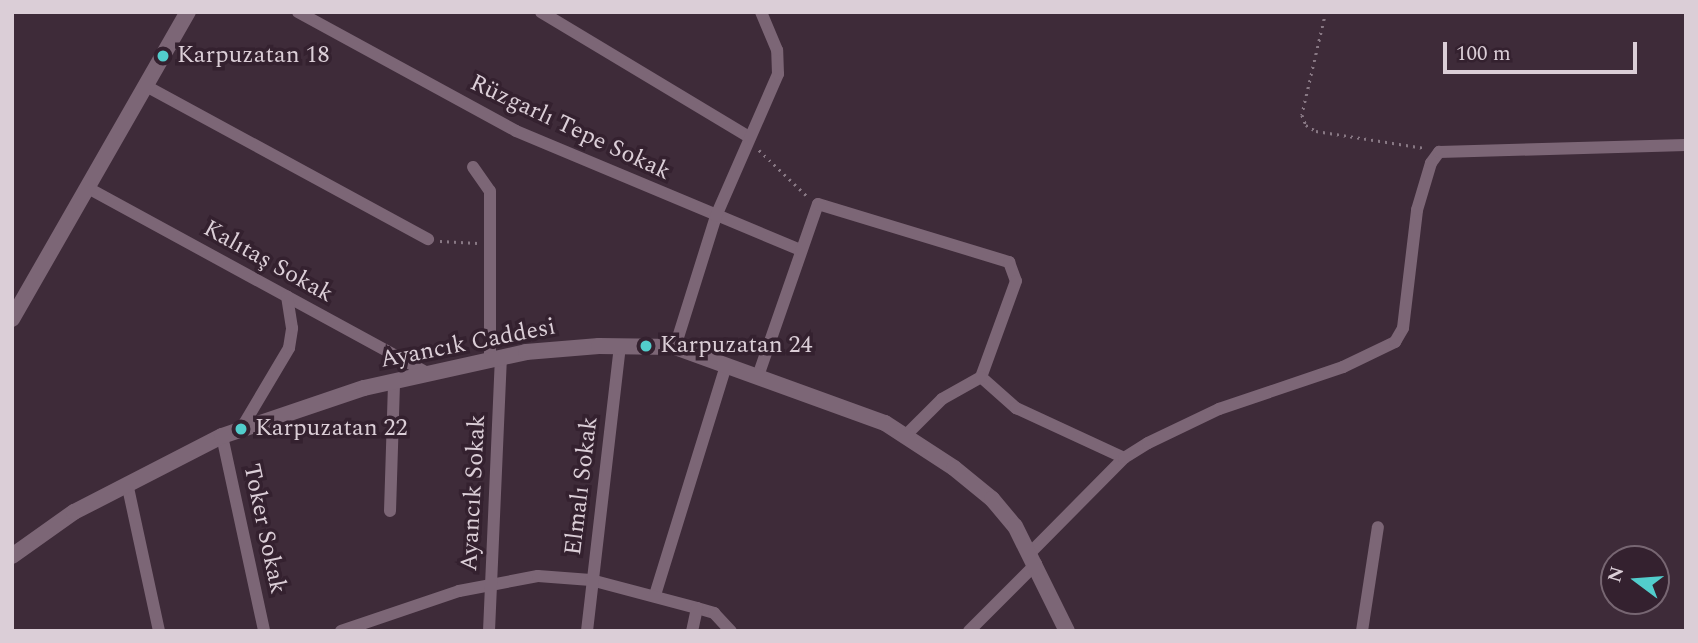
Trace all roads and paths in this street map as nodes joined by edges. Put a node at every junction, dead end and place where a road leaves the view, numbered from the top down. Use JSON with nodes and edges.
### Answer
{"nodes":[{"id":1,"x":188,"y":12,"type":"edge"},
{"id":2,"x":298,"y":12,"type":"edge"},
{"id":3,"x":541,"y":12,"type":"edge"},
{"id":4,"x":761,"y":12,"type":"edge"},
{"id":5,"x":1326,"y":12,"type":"edge"},
{"id":6,"x":146,"y":86,"type":"junction"},
{"id":7,"x":749,"y":136,"type":"junction"},
{"id":8,"x":1686,"y":145,"type":"edge"},
{"id":9,"x":1439,"y":152,"type":"junction"},
{"id":10,"x":473,"y":167,"type":"dead end"},
{"id":11,"x":88,"y":188,"type":"junction"},
{"id":12,"x":818,"y":204,"type":"junction"},
{"id":13,"x":716,"y":216,"type":"junction"},
{"id":14,"x":428,"y":239,"type":"joint"},
{"id":15,"x":490,"y":250,"type":"junction"},
{"id":16,"x":801,"y":250,"type":"junction"},
{"id":17,"x":287,"y":296,"type":"junction"},
{"id":18,"x":12,"y":319,"type":"edge"},
{"id":19,"x":620,"y":346,"type":"junction"},
{"id":20,"x":675,"y":347,"type":"junction"},
{"id":21,"x":496,"y":358,"type":"junction"},
{"id":22,"x":726,"y":365,"type":"junction"},
{"id":23,"x":428,"y":373,"type":"junction"},
{"id":24,"x":758,"y":376,"type":"junction"},
{"id":25,"x":981,"y":377,"type":"junction"},
{"id":26,"x":394,"y":381,"type":"junction"},
{"id":27,"x":241,"y":429,"type":"junction"},
{"id":28,"x":222,"y":436,"type":"junction"},
{"id":29,"x":906,"y":436,"type":"junction"},
{"id":30,"x":1124,"y":458,"type":"junction"},
{"id":31,"x":127,"y":483,"type":"junction"},
{"id":32,"x":390,"y":511,"type":"dead end"},
{"id":33,"x":1378,"y":527,"type":"dead end"},
{"id":34,"x":12,"y":556,"type":"edge"},
{"id":35,"x":1033,"y":559,"type":"junction"},
{"id":36,"x":591,"y":580,"type":"junction"},
{"id":37,"x":491,"y":584,"type":"junction"},
{"id":38,"x":655,"y":595,"type":"junction"},
{"id":39,"x":697,"y":608,"type":"junction"},
{"id":40,"x":159,"y":631,"type":"edge"},
{"id":41,"x":264,"y":631,"type":"edge"},
{"id":42,"x":341,"y":631,"type":"edge"},
{"id":43,"x":489,"y":631,"type":"edge"},
{"id":44,"x":587,"y":631,"type":"edge"},
{"id":45,"x":692,"y":631,"type":"edge"},
{"id":46,"x":731,"y":631,"type":"edge"},
{"id":47,"x":969,"y":631,"type":"edge"},
{"id":48,"x":1067,"y":631,"type":"edge"},
{"id":49,"x":1362,"y":631,"type":"edge"}],
"edges":[{"from":1,"to":6,"type":"street"},
{"from":2,"to":13,"type":"street","name":"Rüzgarlı Tepe Sokak"},
{"from":3,"to":7,"type":"street"},
{"from":4,"to":7,"type":"street"},
{"from":5,"to":9,"type":"path"},
{"from":6,"to":11,"type":"street"},
{"from":6,"to":14,"type":"street"},
{"from":7,"to":12,"type":"path"},
{"from":7,"to":13,"type":"street"},
{"from":8,"to":9,"type":"street"},
{"from":9,"to":30,"type":"street"},
{"from":10,"to":15,"type":"street","name":"Ayancık Sokak"},
{"from":11,"to":17,"type":"street","name":"Kalıtaş Sokak"},
{"from":11,"to":18,"type":"street"},
{"from":12,"to":16,"type":"street"},
{"from":12,"to":25,"type":"street"},
{"from":13,"to":16,"type":"street","name":"Rüzgarlı Tepe Sokak"},
{"from":13,"to":20,"type":"street"},
{"from":14,"to":15,"type":"path"},
{"from":15,"to":21,"type":"street","name":"Ayancık Sokak"},
{"from":16,"to":24,"type":"street"},
{"from":17,"to":23,"type":"street","name":"Kalıtaş Sokak"},
{"from":17,"to":27,"type":"street"},
{"from":19,"to":20,"type":"street","name":"Ayancık Caddesi"},
{"from":19,"to":21,"type":"street","name":"Ayancık Caddesi"},
{"from":19,"to":36,"type":"street","name":"Elmalı Sokak"},
{"from":20,"to":22,"type":"street","name":"Ayancık Caddesi"},
{"from":21,"to":23,"type":"street","name":"Ayancık Caddesi"},
{"from":21,"to":37,"type":"street","name":"Ayancık Sokak"},
{"from":22,"to":24,"type":"street","name":"Ayancık Caddesi"},
{"from":22,"to":38,"type":"street"},
{"from":23,"to":26,"type":"street","name":"Ayancık Caddesi"},
{"from":24,"to":29,"type":"street","name":"Ayancık Caddesi"},
{"from":25,"to":29,"type":"street"},
{"from":25,"to":30,"type":"street"},
{"from":26,"to":27,"type":"street","name":"Ayancık Caddesi"},
{"from":26,"to":32,"type":"street"},
{"from":27,"to":28,"type":"street","name":"Ayancık Caddesi"},
{"from":28,"to":31,"type":"street","name":"Ayancık Caddesi"},
{"from":28,"to":41,"type":"street","name":"Toker Sokak"},
{"from":29,"to":35,"type":"street","name":"Ayancık Caddesi"},
{"from":30,"to":35,"type":"street"},
{"from":31,"to":34,"type":"street","name":"Ayancık Caddesi"},
{"from":31,"to":40,"type":"street"},
{"from":33,"to":49,"type":"street"},
{"from":35,"to":47,"type":"street"},
{"from":35,"to":48,"type":"street","name":"Ayancık Caddesi"},
{"from":36,"to":37,"type":"street"},
{"from":36,"to":38,"type":"street"},
{"from":36,"to":44,"type":"street","name":"Elmalı Sokak"},
{"from":37,"to":42,"type":"street"},
{"from":37,"to":43,"type":"street","name":"Ayancık Sokak"},
{"from":38,"to":39,"type":"street"},
{"from":39,"to":45,"type":"street"},
{"from":39,"to":46,"type":"street"}]}
